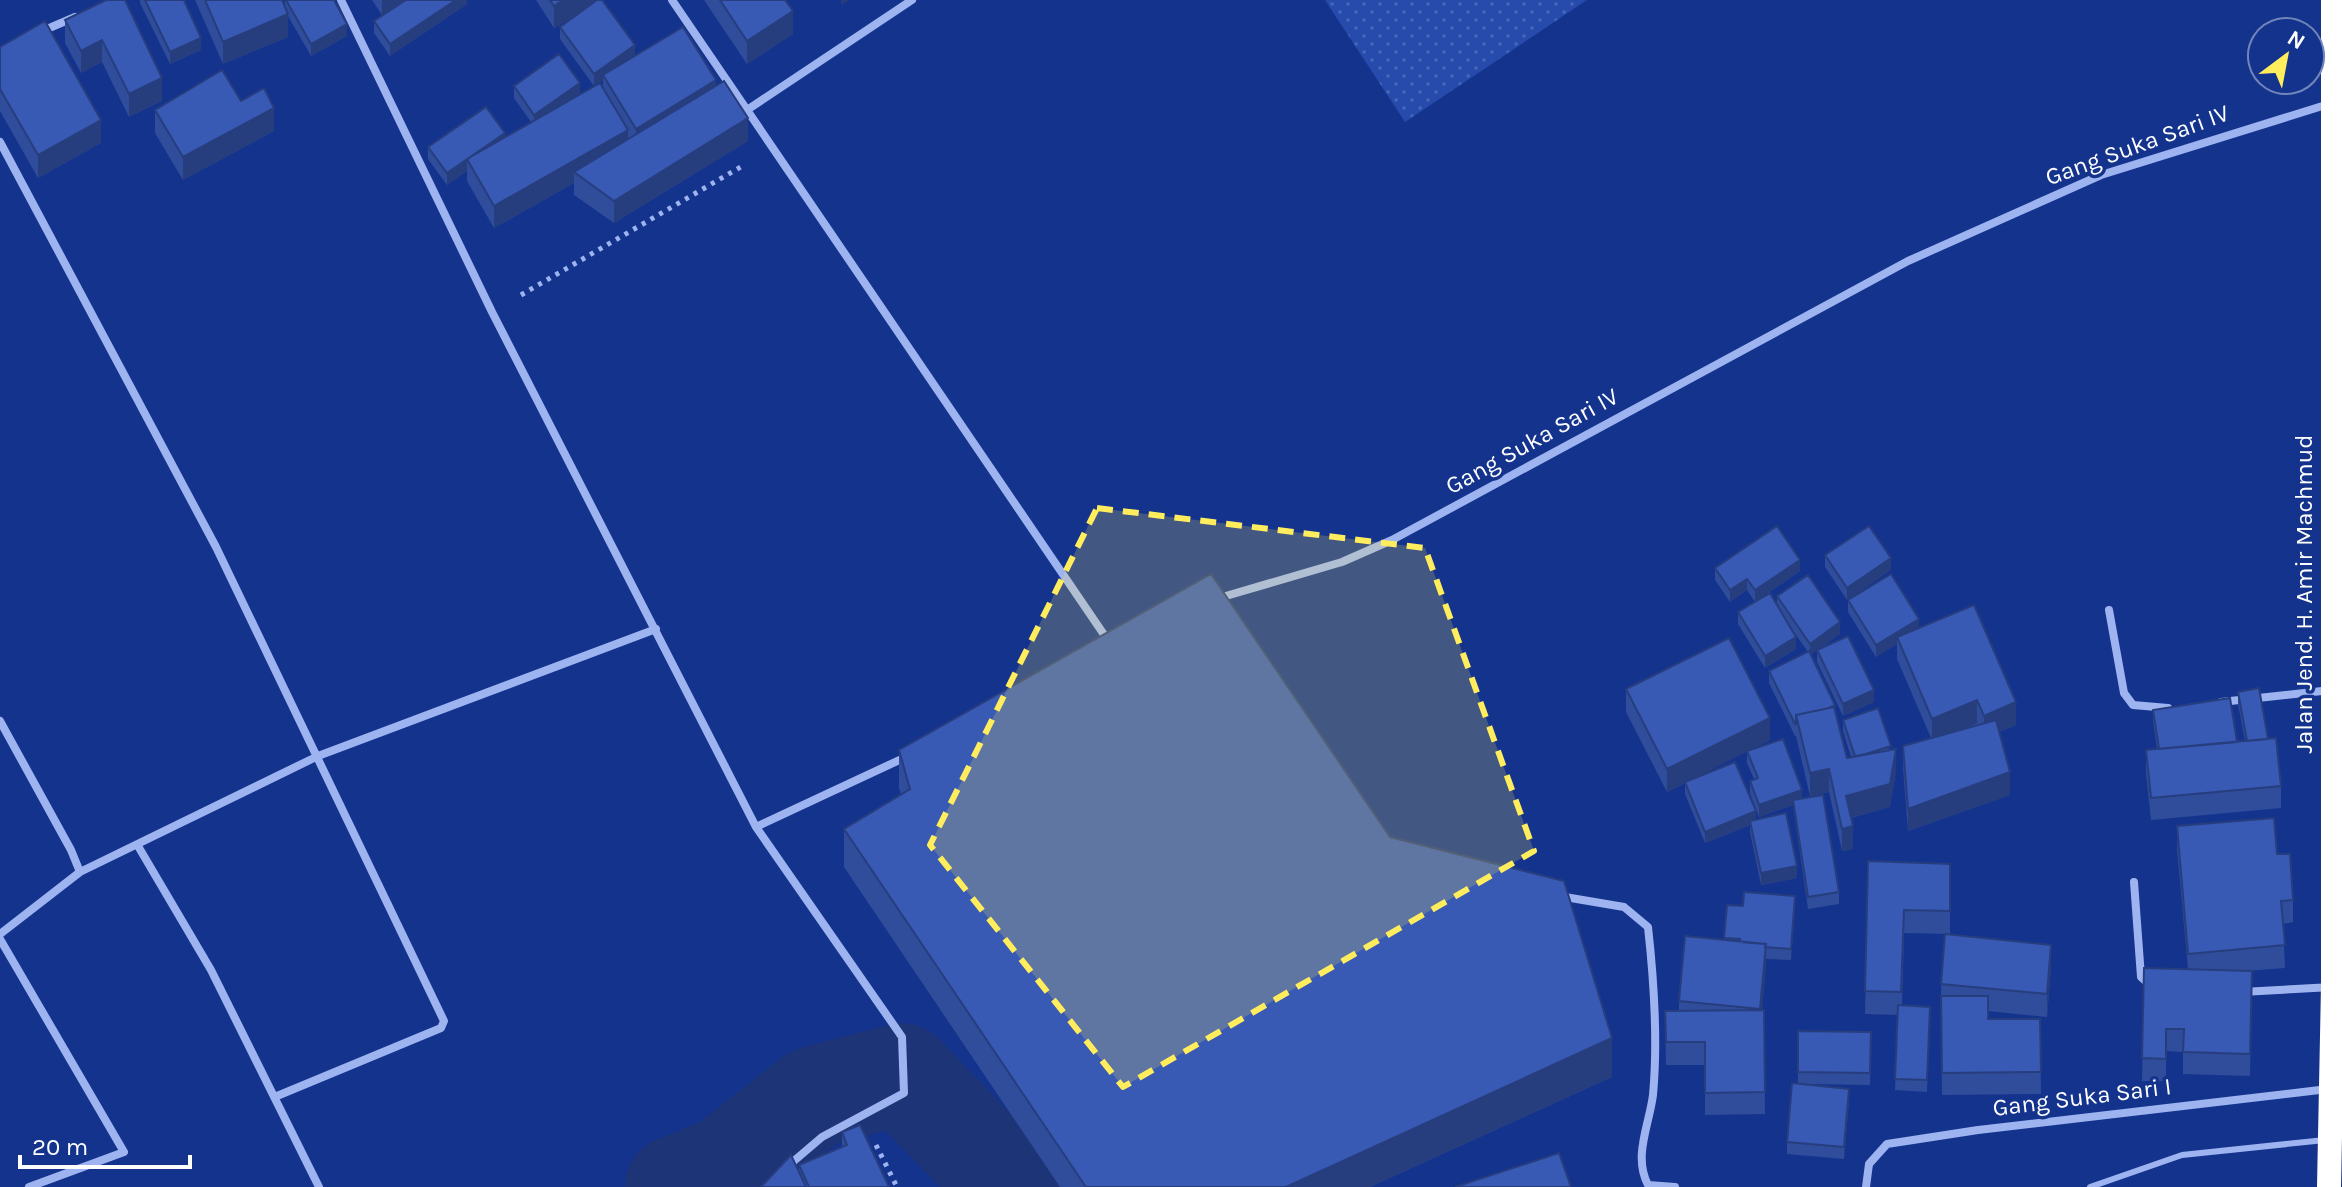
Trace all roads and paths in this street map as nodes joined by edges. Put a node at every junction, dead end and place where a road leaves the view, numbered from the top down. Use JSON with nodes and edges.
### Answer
{"nodes":[{"id":1,"x":341,"y":0,"type":"edge"},
{"id":2,"x":672,"y":0,"type":"edge"},
{"id":3,"x":912,"y":0,"type":"edge"},
{"id":4,"x":2333,"y":0,"type":"edge"},
{"id":5,"x":84,"y":13,"type":"edge"},
{"id":6,"x":28,"y":38,"type":"edge"},
{"id":7,"x":2332,"y":103,"type":"junction"},
{"id":8,"x":747,"y":110,"type":"junction"},
{"id":9,"x":0,"y":142,"type":"edge"},
{"id":10,"x":772,"y":148,"type":"junction"},
{"id":11,"x":492,"y":312,"type":"junction"},
{"id":12,"x":1222,"y":596,"type":"junction"},
{"id":13,"x":1208,"y":602,"type":"edge"},
{"id":14,"x":1231,"y":609,"type":"edge"},
{"id":15,"x":2109,"y":610,"type":"dead end"},
{"id":16,"x":656,"y":629,"type":"junction"},
{"id":17,"x":1125,"y":639,"type":"edge"},
{"id":18,"x":1112,"y":645,"type":"junction"},
{"id":19,"x":1098,"y":652,"type":"edge"},
{"id":20,"x":2332,"y":690,"type":"junction"},
{"id":21,"x":2206,"y":704,"type":"edge"},
{"id":22,"x":2176,"y":708,"type":"edge"},
{"id":23,"x":0,"y":721,"type":"edge"},
{"id":24,"x":10,"y":739,"type":"junction"},
{"id":25,"x":0,"y":743,"type":"edge"},
{"id":26,"x":914,"y":753,"type":"edge"},
{"id":27,"x":318,"y":756,"type":"junction"},
{"id":28,"x":756,"y":827,"type":"junction"},
{"id":29,"x":138,"y":846,"type":"junction"},
{"id":30,"x":80,"y":872,"type":"junction"},
{"id":31,"x":2134,"y":882,"type":"dead end"},
{"id":32,"x":1553,"y":895,"type":"edge"},
{"id":33,"x":0,"y":936,"type":"edge"},
{"id":34,"x":2333,"y":986,"type":"junction"},
{"id":35,"x":2162,"y":990,"type":"edge"},
{"id":36,"x":2232,"y":992,"type":"edge"},
{"id":37,"x":2333,"y":1089,"type":"junction"},
{"id":38,"x":277,"y":1096,"type":"junction"},
{"id":39,"x":858,"y":1117,"type":"junction"},
{"id":40,"x":2331,"y":1140,"type":"junction"},
{"id":41,"x":775,"y":1177,"type":"edge"},
{"id":42,"x":29,"y":1187,"type":"edge"},
{"id":43,"x":319,"y":1187,"type":"edge"},
{"id":44,"x":897,"y":1187,"type":"edge"},
{"id":45,"x":1675,"y":1187,"type":"edge"},
{"id":46,"x":1866,"y":1187,"type":"edge"},
{"id":47,"x":2090,"y":1187,"type":"edge"},
{"id":48,"x":2329,"y":1187,"type":"edge"}],
"edges":[{"from":1,"to":11,"type":"street"},
{"from":2,"to":8,"type":"street"},
{"from":3,"to":8,"type":"street"},
{"from":4,"to":7,"type":"highway","name":"Jalan Jend. H. Amir Machmud"},
{"from":5,"to":6,"type":"street"},
{"from":7,"to":12,"type":"street","name":"Gang Suka Sari IV"},
{"from":7,"to":20,"type":"highway","name":"Jalan Jend. H. Amir Machmud"},
{"from":8,"to":10,"type":"street"},
{"from":9,"to":27,"type":"street"},
{"from":10,"to":11,"type":"path"},
{"from":10,"to":18,"type":"street"},
{"from":11,"to":16,"type":"street"},
{"from":12,"to":13,"type":"street","name":"Gang Suka Sari IV"},
{"from":12,"to":14,"type":"street"},
{"from":15,"to":22,"type":"street"},
{"from":16,"to":27,"type":"street"},
{"from":16,"to":28,"type":"street"},
{"from":17,"to":18,"type":"street"},
{"from":18,"to":19,"type":"street"},
{"from":20,"to":21,"type":"street"},
{"from":20,"to":34,"type":"highway","name":"Jalan Jend. H. Amir Machmud"},
{"from":23,"to":24,"type":"street"},
{"from":24,"to":25,"type":"street"},
{"from":24,"to":30,"type":"street"},
{"from":26,"to":28,"type":"street"},
{"from":27,"to":29,"type":"street"},
{"from":27,"to":38,"type":"street"},
{"from":28,"to":39,"type":"street"},
{"from":29,"to":30,"type":"street"},
{"from":29,"to":38,"type":"street"},
{"from":30,"to":33,"type":"street"},
{"from":31,"to":35,"type":"street"},
{"from":32,"to":45,"type":"street"},
{"from":33,"to":42,"type":"street"},
{"from":34,"to":36,"type":"street"},
{"from":34,"to":37,"type":"highway","name":"Jalan Jend. H. Amir Machmud"},
{"from":37,"to":40,"type":"highway","name":"Jalan Jend. H. Amir Machmud"},
{"from":37,"to":46,"type":"street","name":"Gang Suka Sari I"},
{"from":38,"to":43,"type":"street"},
{"from":39,"to":41,"type":"street"},
{"from":39,"to":44,"type":"path"},
{"from":40,"to":47,"type":"lane"},
{"from":40,"to":48,"type":"highway","name":"Jalan Jend. H. Amir Machmud"}]}
